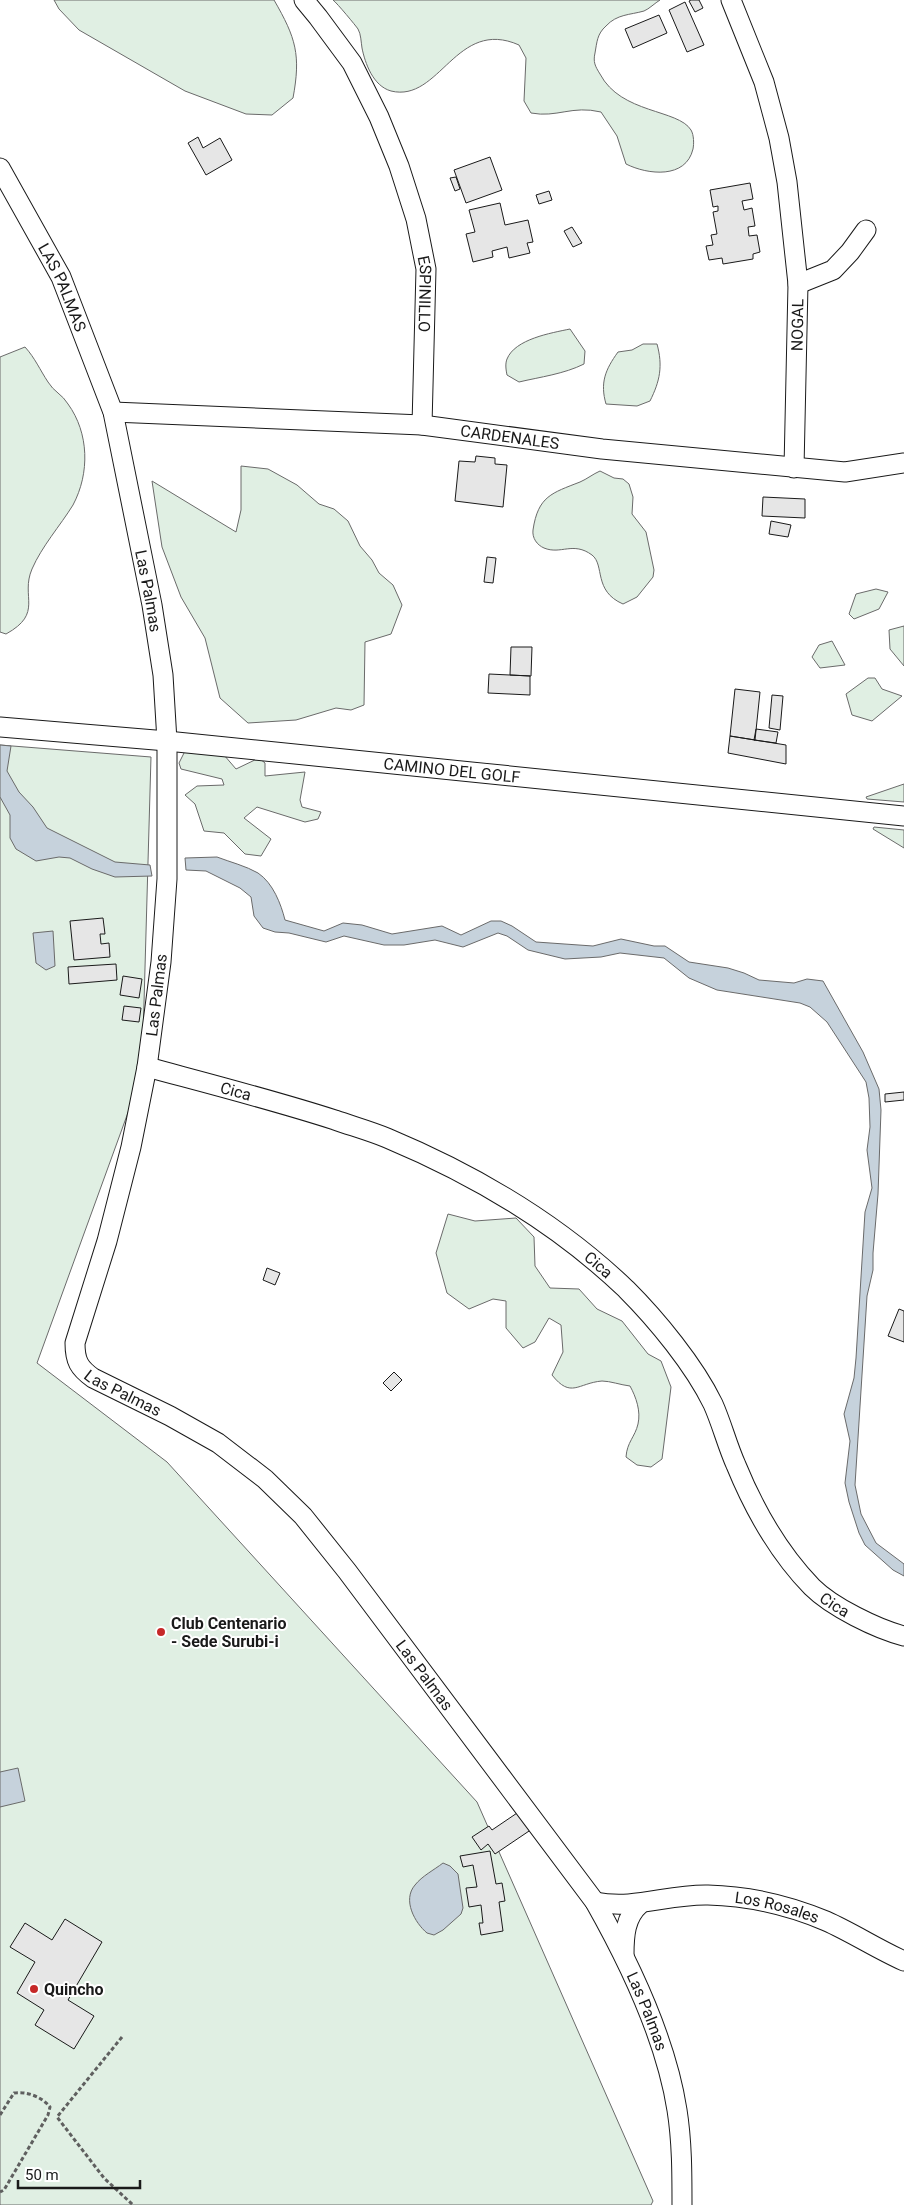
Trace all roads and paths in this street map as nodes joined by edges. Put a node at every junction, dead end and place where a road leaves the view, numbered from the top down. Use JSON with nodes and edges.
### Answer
{"nodes":[{"id":1,"x":304,"y":0,"type":"edge"},
{"id":2,"x":731,"y":0,"type":"edge"},
{"id":3,"x":0,"y":168,"type":"edge"},
{"id":4,"x":866,"y":230,"type":"dead end"},
{"id":5,"x":798,"y":284,"type":"junction"},
{"id":6,"x":114,"y":412,"type":"junction"},
{"id":7,"x":422,"y":425,"type":"junction"},
{"id":8,"x":904,"y":463,"type":"edge"},
{"id":9,"x":794,"y":468,"type":"junction"},
{"id":10,"x":0,"y":727,"type":"edge"},
{"id":11,"x":167,"y":740,"type":"junction"},
{"id":12,"x":904,"y":816,"type":"edge"},
{"id":13,"x":147,"y":1067,"type":"junction"},
{"id":14,"x":904,"y":1636,"type":"edge"},
{"id":15,"x":595,"y":1902,"type":"junction"},
{"id":16,"x":640,"y":1904,"type":"junction"},
{"id":17,"x":624,"y":1954,"type":"junction"},
{"id":18,"x":904,"y":1961,"type":"edge"},
{"id":19,"x":122,"y":2037,"type":"dead end"},
{"id":20,"x":0,"y":2115,"type":"edge"},
{"id":21,"x":48,"y":2115,"type":"junction"},
{"id":22,"x":57,"y":2117,"type":"junction"},
{"id":23,"x":0,"y":2192,"type":"edge"},
{"id":24,"x":133,"y":2205,"type":"edge"},
{"id":25,"x":682,"y":2205,"type":"edge"}],
"edges":[{"from":1,"to":7,"type":"street","name":"ESPINILLO"},
{"from":2,"to":5,"type":"street","name":"NOGAL"},
{"from":3,"to":6,"type":"street","name":"LAS PALMAS"},
{"from":4,"to":5,"type":"street"},
{"from":5,"to":9,"type":"street","name":"NOGAL"},
{"from":6,"to":7,"type":"street","name":"CARDENALES"},
{"from":6,"to":11,"type":"street","name":"Las Palmas"},
{"from":7,"to":9,"type":"street","name":"CARDENALES"},
{"from":8,"to":9,"type":"street","name":"CARDENALES"},
{"from":10,"to":11,"type":"street","name":"CAMINO DEL GOLF"},
{"from":11,"to":12,"type":"street","name":"CAMINO DEL GOLF"},
{"from":11,"to":13,"type":"street","name":"Las Palmas"},
{"from":13,"to":14,"type":"street","name":"Cica"},
{"from":13,"to":15,"type":"street","name":"Las Palmas"},
{"from":15,"to":16,"type":"street","name":"Los Rosales"},
{"from":15,"to":17,"type":"street","name":"Las Palmas"},
{"from":16,"to":17,"type":"street"},
{"from":16,"to":18,"type":"street","name":"Los Rosales"},
{"from":17,"to":25,"type":"street","name":"Las Palmas"},
{"from":19,"to":22,"type":"path"},
{"from":20,"to":21,"type":"path"},
{"from":21,"to":22,"type":"path"},
{"from":21,"to":23,"type":"path"},
{"from":22,"to":24,"type":"path"}]}
